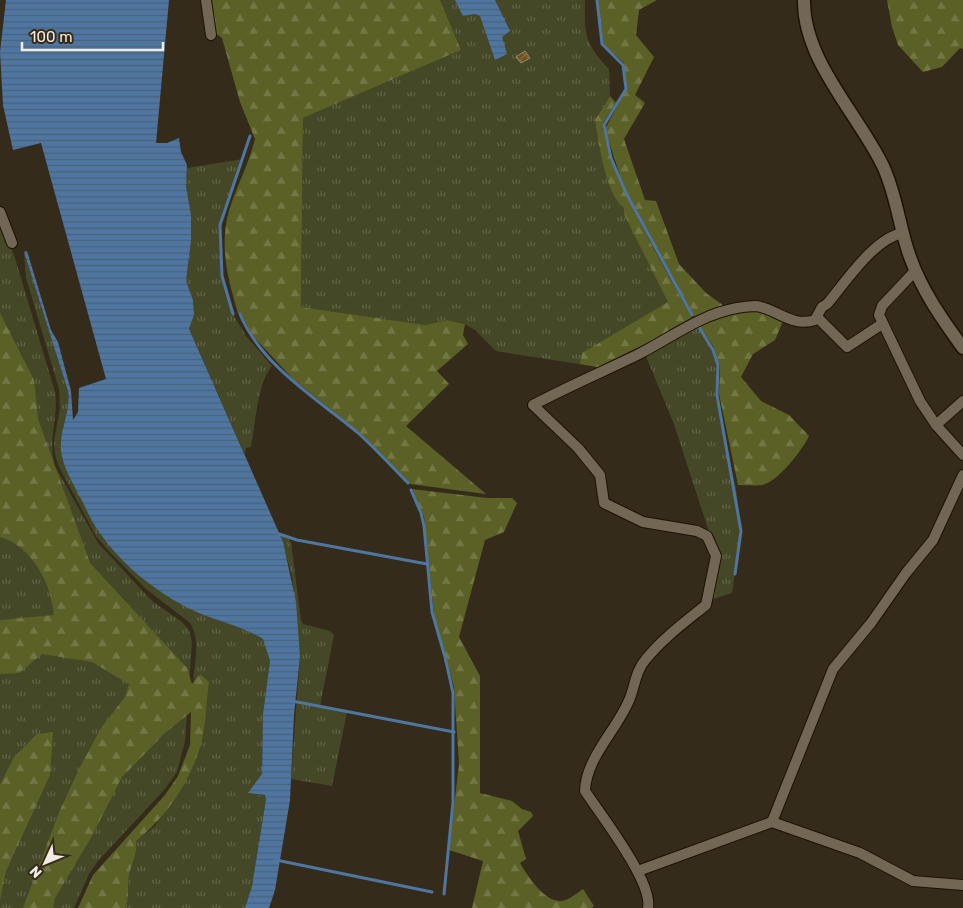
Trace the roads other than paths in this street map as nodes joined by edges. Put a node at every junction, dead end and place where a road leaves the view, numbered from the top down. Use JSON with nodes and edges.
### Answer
{"nodes":[{"id":1,"x":206,"y":0,"type":"edge"},
{"id":2,"x":804,"y":0,"type":"edge"},
{"id":3,"x":211,"y":34,"type":"dead end"},
{"id":4,"x":0,"y":212,"type":"edge"},
{"id":5,"x":903,"y":233,"type":"junction"},
{"id":6,"x":12,"y":243,"type":"dead end"},
{"id":7,"x":915,"y":270,"type":"junction"},
{"id":8,"x":818,"y":318,"type":"junction"},
{"id":9,"x":882,"y":324,"type":"junction"},
{"id":10,"x":963,"y":348,"type":"edge"},
{"id":11,"x":963,"y":401,"type":"edge"},
{"id":12,"x":936,"y":425,"type":"junction"},
{"id":13,"x":963,"y":454,"type":"edge"},
{"id":14,"x":963,"y":475,"type":"edge"},
{"id":15,"x":772,"y":822,"type":"junction"},
{"id":16,"x":638,"y":871,"type":"junction"},
{"id":17,"x":963,"y":885,"type":"edge"},
{"id":18,"x":648,"y":908,"type":"edge"}],
"edges":[{"from":1,"to":3,"type":"street"},
{"from":2,"to":5,"type":"street"},
{"from":4,"to":6,"type":"street"},
{"from":5,"to":7,"type":"street"},
{"from":5,"to":8,"type":"street"},
{"from":7,"to":9,"type":"street"},
{"from":7,"to":10,"type":"street"},
{"from":8,"to":9,"type":"street"},
{"from":8,"to":16,"type":"street"},
{"from":9,"to":12,"type":"street"},
{"from":11,"to":12,"type":"street"},
{"from":12,"to":13,"type":"street"},
{"from":14,"to":15,"type":"street"},
{"from":15,"to":16,"type":"street"},
{"from":15,"to":17,"type":"street"},
{"from":16,"to":18,"type":"street"}]}
